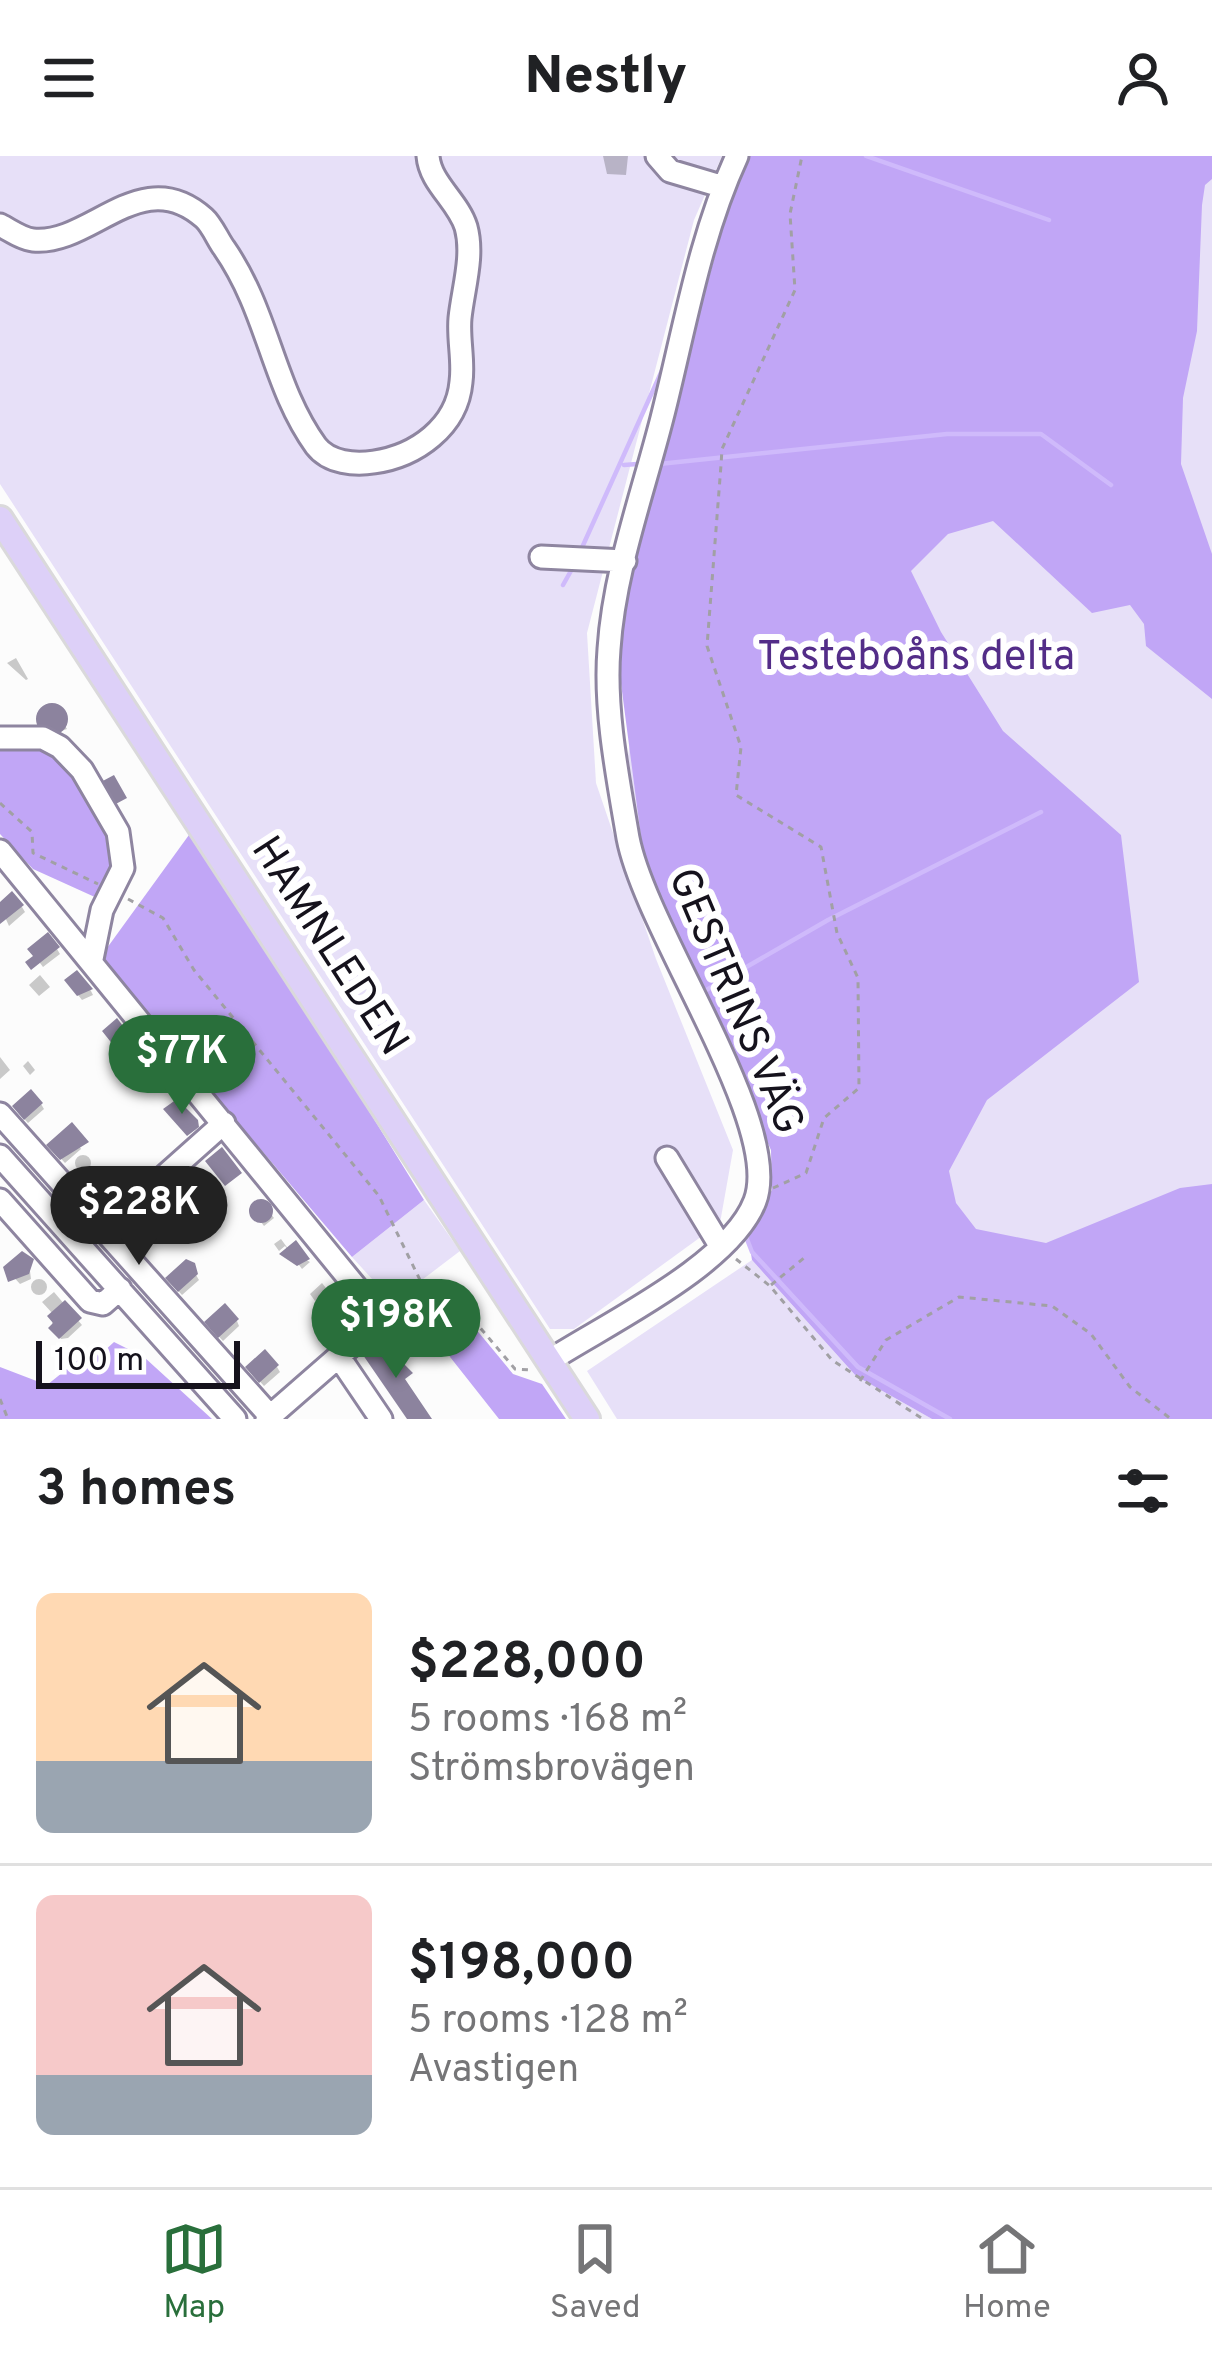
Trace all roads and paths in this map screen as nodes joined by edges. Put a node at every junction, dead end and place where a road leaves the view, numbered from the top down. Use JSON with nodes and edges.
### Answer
{"nodes":[{"id":1,"x":428,"y":156,"type":"edge"},
{"id":2,"x":657,"y":156,"type":"edge"},
{"id":3,"x":736,"y":156,"type":"edge"},
{"id":4,"x":802,"y":156,"type":"edge"},
{"id":5,"x":724,"y":187,"type":"junction"},
{"id":6,"x":0,"y":225,"type":"edge"},
{"id":7,"x":0,"y":519,"type":"edge"},
{"id":8,"x":541,"y":557,"type":"dead end"},
{"id":9,"x":625,"y":561,"type":"junction"},
{"id":10,"x":0,"y":738,"type":"edge"},
{"id":11,"x":0,"y":803,"type":"edge"},
{"id":12,"x":4,"y":864,"type":"edge"},
{"id":13,"x":113,"y":891,"type":"junction"},
{"id":14,"x":92,"y":959,"type":"junction"},
{"id":15,"x":0,"y":1114,"type":"edge"},
{"id":16,"x":224,"y":1123,"type":"junction"},
{"id":17,"x":0,"y":1156,"type":"edge"},
{"id":18,"x":667,"y":1158,"type":"dead end"},
{"id":19,"x":764,"y":1194,"type":"dead end"},
{"id":20,"x":0,"y":1200,"type":"edge"},
{"id":21,"x":104,"y":1230,"type":"junction"},
{"id":22,"x":721,"y":1247,"type":"junction"},
{"id":23,"x":804,"y":1258,"type":"dead end"},
{"id":24,"x":422,"y":1284,"type":"junction"},
{"id":25,"x":770,"y":1286,"type":"junction"},
{"id":26,"x":120,"y":1289,"type":"junction"},
{"id":27,"x":392,"y":1312,"type":"dead end"},
{"id":28,"x":339,"y":1357,"type":"junction"},
{"id":29,"x":549,"y":1360,"type":"junction"},
{"id":30,"x":861,"y":1378,"type":"junction"},
{"id":31,"x":0,"y":1399,"type":"edge"},
{"id":32,"x":268,"y":1418,"type":"edge"},
{"id":33,"x":8,"y":1419,"type":"edge"},
{"id":34,"x":236,"y":1419,"type":"edge"},
{"id":35,"x":381,"y":1419,"type":"edge"},
{"id":36,"x":586,"y":1419,"type":"edge"},
{"id":37,"x":923,"y":1419,"type":"edge"},
{"id":38,"x":1172,"y":1419,"type":"edge"}],
"edges":[{"from":1,"to":6,"type":"street"},
{"from":2,"to":5,"type":"street"},
{"from":3,"to":5,"type":"street","name":"GESTRINS VÄG"},
{"from":4,"to":19,"type":"path"},
{"from":5,"to":9,"type":"street","name":"GESTRINS VÄG"},
{"from":7,"to":29,"type":"main road","name":"HAMNLEDEN"},
{"from":8,"to":9,"type":"street"},
{"from":9,"to":22,"type":"street","name":"GESTRINS VÄG"},
{"from":10,"to":13,"type":"street"},
{"from":11,"to":13,"type":"path"},
{"from":12,"to":14,"type":"street"},
{"from":13,"to":14,"type":"street"},
{"from":13,"to":24,"type":"path"},
{"from":14,"to":16,"type":"street"},
{"from":15,"to":21,"type":"street"},
{"from":16,"to":21,"type":"street"},
{"from":16,"to":28,"type":"street"},
{"from":17,"to":26,"type":"street"},
{"from":18,"to":22,"type":"street"},
{"from":20,"to":26,"type":"street"},
{"from":21,"to":32,"type":"street"},
{"from":22,"to":25,"type":"path"},
{"from":22,"to":29,"type":"street","name":"GESTRINS VÄG"},
{"from":23,"to":25,"type":"path"},
{"from":24,"to":27,"type":"path"},
{"from":24,"to":29,"type":"path"},
{"from":25,"to":30,"type":"path"},
{"from":26,"to":34,"type":"street"},
{"from":28,"to":32,"type":"street"},
{"from":28,"to":35,"type":"street"},
{"from":29,"to":36,"type":"main road","name":"HAMNLEDEN"},
{"from":30,"to":37,"type":"path"},
{"from":30,"to":38,"type":"path"},
{"from":31,"to":33,"type":"path"}]}
